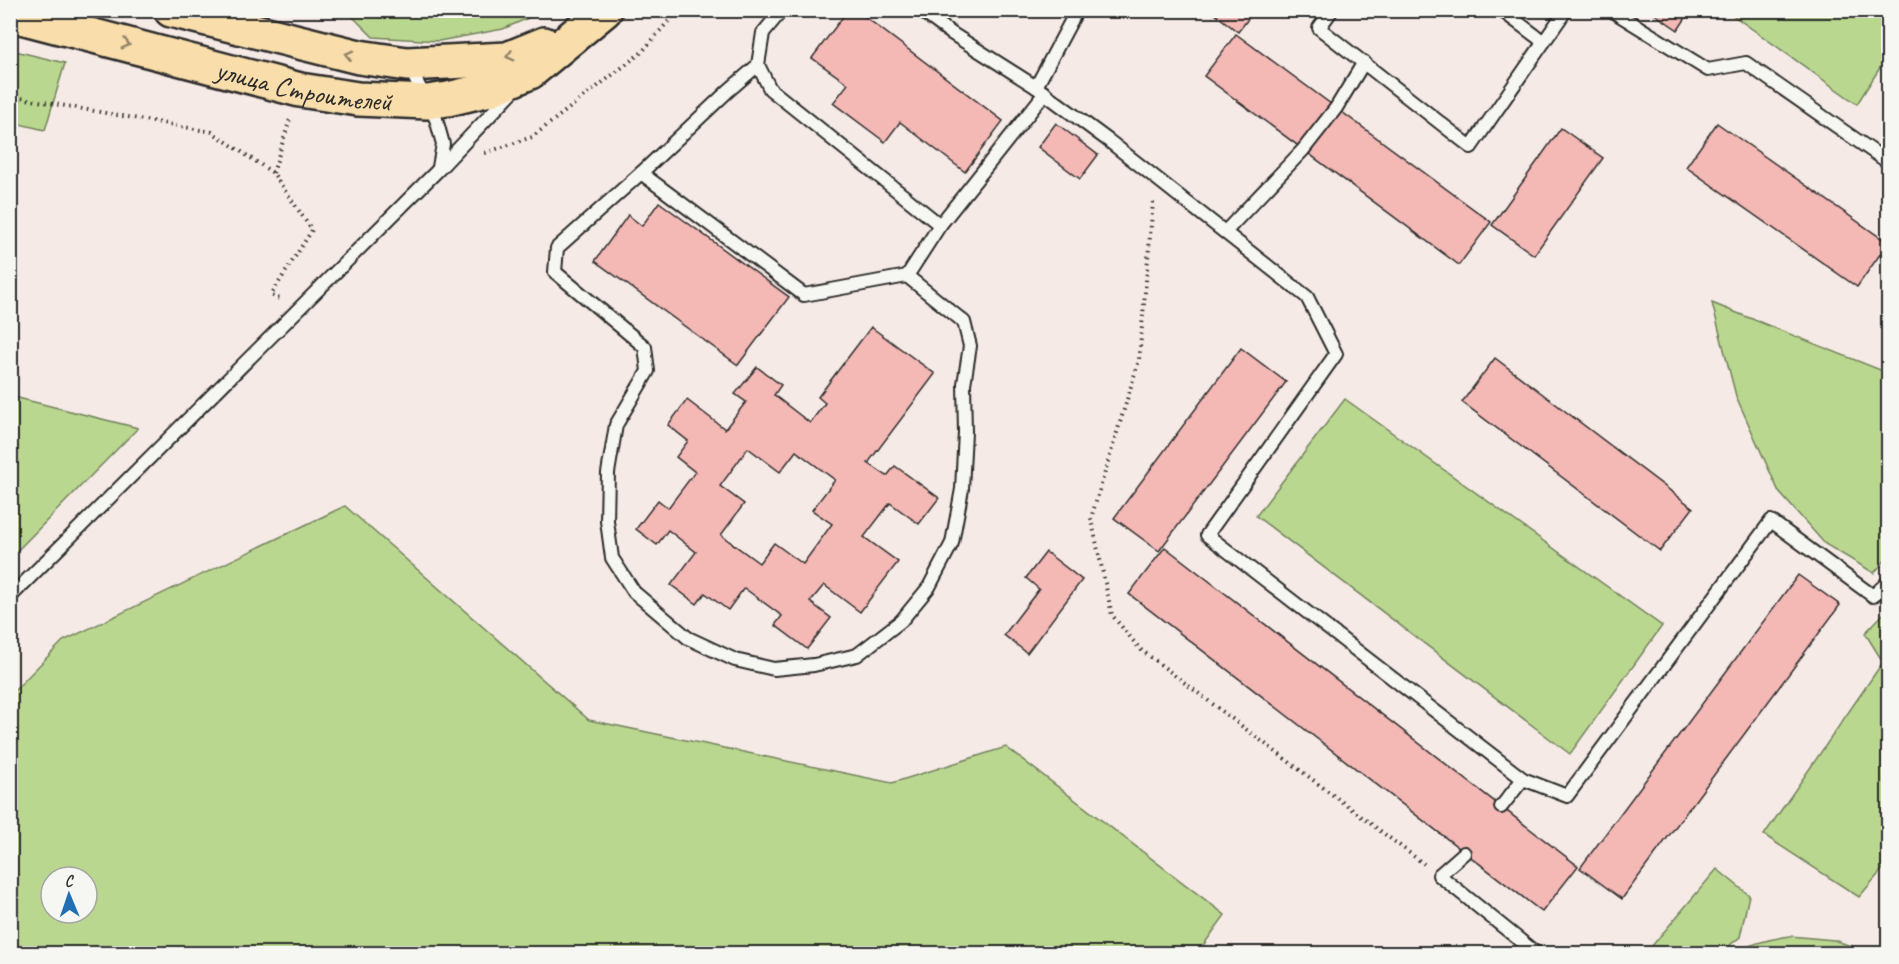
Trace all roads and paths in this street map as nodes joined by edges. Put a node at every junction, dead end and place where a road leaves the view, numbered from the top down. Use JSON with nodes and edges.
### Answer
{"nodes":[{"id":1,"x":171,"y":10,"type":"edge"},
{"id":2,"x":678,"y":10,"type":"edge"},
{"id":3,"x":782,"y":10,"type":"edge"},
{"id":4,"x":920,"y":10,"type":"edge"},
{"id":5,"x":1077,"y":10,"type":"edge"},
{"id":6,"x":1332,"y":10,"type":"edge"},
{"id":7,"x":1501,"y":10,"type":"edge"},
{"id":8,"x":1566,"y":10,"type":"edge"},
{"id":9,"x":1611,"y":10,"type":"edge"},
{"id":10,"x":10,"y":14,"type":"edge"},
{"id":11,"x":595,"y":19,"type":"edge"},
{"id":12,"x":1544,"y":42,"type":"junction"},
{"id":13,"x":1364,"y":62,"type":"junction"},
{"id":14,"x":407,"y":63,"type":"junction"},
{"id":15,"x":758,"y":65,"type":"junction"},
{"id":16,"x":530,"y":72,"type":"junction"},
{"id":17,"x":1041,"y":90,"type":"junction"},
{"id":18,"x":10,"y":96,"type":"edge"},
{"id":19,"x":427,"y":102,"type":"junction"},
{"id":20,"x":1888,"y":162,"type":"edge"},
{"id":21,"x":439,"y":169,"type":"junction"},
{"id":22,"x":641,"y":173,"type":"junction"},
{"id":23,"x":1155,"y":178,"type":"junction"},
{"id":24,"x":940,"y":225,"type":"junction"},
{"id":25,"x":1225,"y":232,"type":"junction"},
{"id":26,"x":907,"y":276,"type":"junction"},
{"id":27,"x":299,"y":308,"type":"junction"},
{"id":28,"x":1888,"y":582,"type":"edge"},
{"id":29,"x":10,"y":597,"type":"edge"},
{"id":30,"x":1522,"y":779,"type":"junction"},
{"id":31,"x":1501,"y":807,"type":"dead end"},
{"id":32,"x":1464,"y":853,"type":"dead end"},
{"id":33,"x":1439,"y":875,"type":"junction"},
{"id":34,"x":1537,"y":954,"type":"edge"}],
"edges":[{"from":14,"to":1,"type":"main road","name":"улица Строителей","one_way":true},
{"from":2,"to":21,"type":"path"},
{"from":3,"to":15,"type":"lane"},
{"from":4,"to":17,"type":"lane"},
{"from":5,"to":17,"type":"lane"},
{"from":6,"to":13,"type":"lane"},
{"from":7,"to":12,"type":"lane"},
{"from":8,"to":12,"type":"lane"},
{"from":9,"to":20,"type":"lane"},
{"from":10,"to":19,"type":"main road","name":"улица Строителей","one_way":true},
{"from":11,"to":14,"type":"main road","name":"улица Строителей","one_way":true},
{"from":11,"to":16,"type":"main road","name":"улица Строителей"},
{"from":12,"to":13,"type":"lane"},
{"from":13,"to":25,"type":"lane"},
{"from":14,"to":19,"type":"lane"},
{"from":15,"to":22,"type":"lane"},
{"from":15,"to":24,"type":"lane"},
{"from":16,"to":19,"type":"main road","name":"улица Строителей"},
{"from":16,"to":21,"type":"lane"},
{"from":17,"to":23,"type":"lane"},
{"from":17,"to":24,"type":"lane"},
{"from":18,"to":27,"type":"path"},
{"from":19,"to":21,"type":"lane"},
{"from":21,"to":27,"type":"lane"},
{"from":22,"to":26,"type":"lane"},
{"from":22,"to":26,"type":"lane"},
{"from":23,"to":25,"type":"lane"},
{"from":23,"to":33,"type":"path"},
{"from":24,"to":26,"type":"lane"},
{"from":25,"to":30,"type":"lane"},
{"from":27,"to":29,"type":"lane"},
{"from":28,"to":30,"type":"lane"},
{"from":30,"to":31,"type":"lane"},
{"from":32,"to":33,"type":"lane"},
{"from":33,"to":34,"type":"lane"}]}
